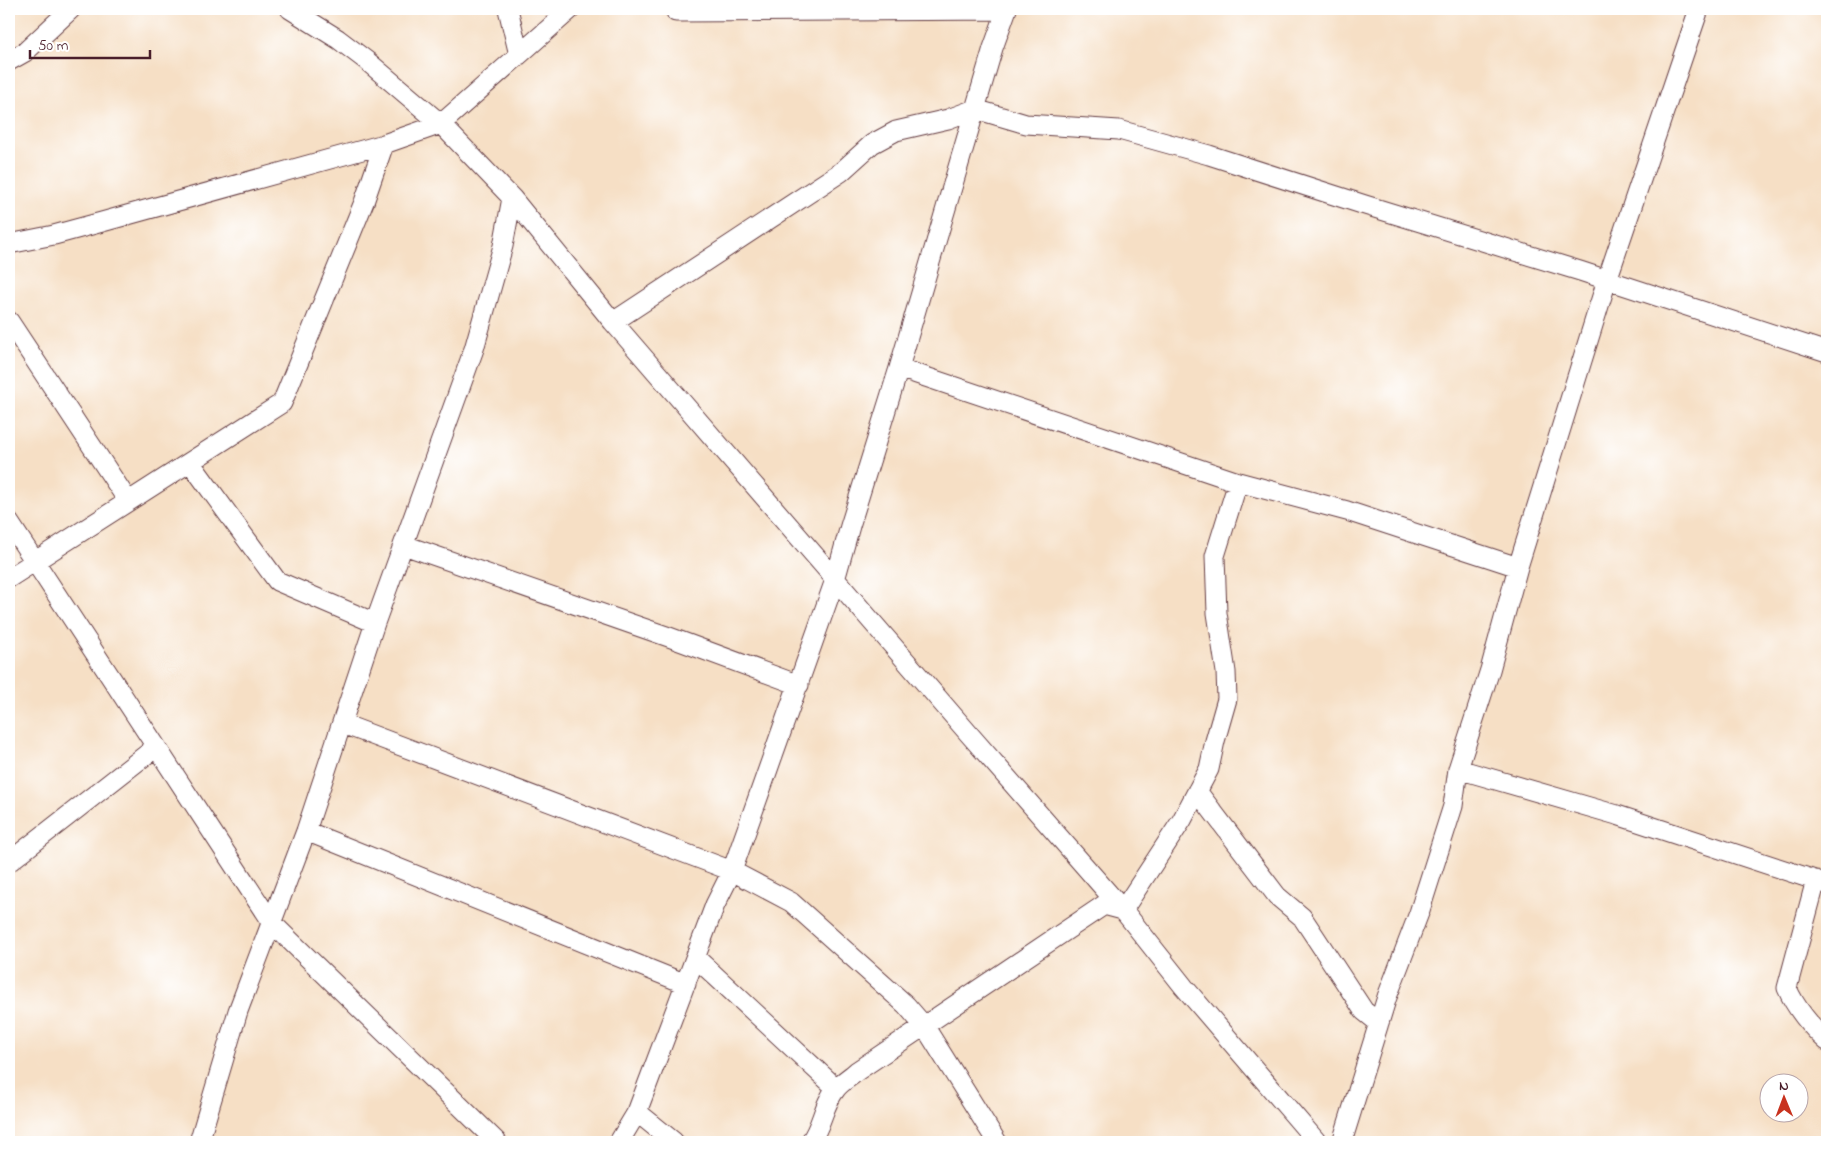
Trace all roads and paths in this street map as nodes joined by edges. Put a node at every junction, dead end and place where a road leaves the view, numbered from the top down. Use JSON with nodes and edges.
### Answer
{"nodes":[{"id":1,"x":71,"y":9,"type":"edge"},
{"id":2,"x":290,"y":9,"type":"edge"},
{"id":3,"x":508,"y":9,"type":"edge"},
{"id":4,"x":571,"y":9,"type":"edge"},
{"id":5,"x":674,"y":9,"type":"edge"},
{"id":6,"x":1006,"y":9,"type":"edge"},
{"id":7,"x":1699,"y":9,"type":"edge"},
{"id":8,"x":519,"y":55,"type":"junction"},
{"id":9,"x":9,"y":61,"type":"edge"},
{"id":10,"x":976,"y":109,"type":"junction"},
{"id":11,"x":442,"y":124,"type":"junction"},
{"id":12,"x":384,"y":144,"type":"junction"},
{"id":13,"x":512,"y":198,"type":"junction"},
{"id":14,"x":9,"y":244,"type":"edge"},
{"id":15,"x":1607,"y":280,"type":"junction"},
{"id":16,"x":9,"y":321,"type":"edge"},
{"id":17,"x":613,"y":322,"type":"junction"},
{"id":18,"x":1827,"y":352,"type":"edge"},
{"id":19,"x":899,"y":368,"type":"junction"},
{"id":20,"x":190,"y":462,"type":"junction"},
{"id":21,"x":1238,"y":482,"type":"junction"},
{"id":22,"x":128,"y":501,"type":"junction"},
{"id":23,"x":9,"y":522,"type":"edge"},
{"id":24,"x":404,"y":545,"type":"junction"},
{"id":25,"x":34,"y":561,"type":"junction"},
{"id":26,"x":1518,"y":568,"type":"junction"},
{"id":27,"x":9,"y":578,"type":"edge"},
{"id":28,"x":835,"y":580,"type":"junction"},
{"id":29,"x":375,"y":623,"type":"junction"},
{"id":30,"x":799,"y":685,"type":"junction"},
{"id":31,"x":343,"y":724,"type":"junction"},
{"id":32,"x":156,"y":747,"type":"junction"},
{"id":33,"x":1458,"y":769,"type":"junction"},
{"id":34,"x":1197,"y":791,"type":"junction"},
{"id":35,"x":306,"y":831,"type":"junction"},
{"id":36,"x":9,"y":862,"type":"edge"},
{"id":37,"x":732,"y":870,"type":"junction"},
{"id":38,"x":1822,"y":882,"type":"edge"},
{"id":39,"x":1123,"y":910,"type":"junction"},
{"id":40,"x":271,"y":922,"type":"junction"},
{"id":41,"x":696,"y":958,"type":"junction"},
{"id":42,"x":686,"y":984,"type":"junction"},
{"id":43,"x":1379,"y":1023,"type":"junction"},
{"id":44,"x":925,"y":1026,"type":"junction"},
{"id":45,"x":1827,"y":1040,"type":"edge"},
{"id":46,"x":836,"y":1088,"type":"junction"},
{"id":47,"x":637,"y":1112,"type":"junction"},
{"id":48,"x":199,"y":1142,"type":"edge"},
{"id":49,"x":497,"y":1142,"type":"edge"},
{"id":50,"x":619,"y":1142,"type":"edge"},
{"id":51,"x":674,"y":1142,"type":"edge"},
{"id":52,"x":810,"y":1142,"type":"edge"},
{"id":53,"x":997,"y":1142,"type":"edge"},
{"id":54,"x":1317,"y":1142,"type":"edge"},
{"id":55,"x":1342,"y":1142,"type":"edge"}],
"edges":[{"from":1,"to":9,"type":"street"},
{"from":2,"to":11,"type":"street"},
{"from":3,"to":8,"type":"street"},
{"from":4,"to":8,"type":"street"},
{"from":5,"to":6,"type":"street"},
{"from":6,"to":10,"type":"street"},
{"from":7,"to":15,"type":"street"},
{"from":8,"to":11,"type":"street"},
{"from":10,"to":15,"type":"street"},
{"from":10,"to":17,"type":"street"},
{"from":10,"to":19,"type":"street"},
{"from":11,"to":12,"type":"street"},
{"from":11,"to":13,"type":"street"},
{"from":12,"to":14,"type":"street"},
{"from":12,"to":20,"type":"street"},
{"from":13,"to":17,"type":"street"},
{"from":13,"to":24,"type":"street"},
{"from":15,"to":18,"type":"street"},
{"from":15,"to":26,"type":"street"},
{"from":16,"to":22,"type":"street"},
{"from":17,"to":28,"type":"street"},
{"from":19,"to":21,"type":"street"},
{"from":19,"to":28,"type":"street"},
{"from":20,"to":22,"type":"street"},
{"from":20,"to":29,"type":"street"},
{"from":21,"to":26,"type":"street"},
{"from":21,"to":34,"type":"street"},
{"from":22,"to":25,"type":"street"},
{"from":23,"to":25,"type":"street"},
{"from":24,"to":29,"type":"street"},
{"from":24,"to":30,"type":"street"},
{"from":25,"to":27,"type":"street"},
{"from":25,"to":32,"type":"street"},
{"from":26,"to":33,"type":"street"},
{"from":28,"to":30,"type":"street"},
{"from":28,"to":39,"type":"street"},
{"from":29,"to":31,"type":"street"},
{"from":30,"to":37,"type":"street"},
{"from":31,"to":35,"type":"street"},
{"from":31,"to":37,"type":"street"},
{"from":32,"to":36,"type":"street"},
{"from":32,"to":40,"type":"street"},
{"from":33,"to":38,"type":"street"},
{"from":33,"to":43,"type":"street"},
{"from":34,"to":39,"type":"street"},
{"from":34,"to":43,"type":"street"},
{"from":35,"to":40,"type":"street"},
{"from":35,"to":42,"type":"street"},
{"from":37,"to":41,"type":"street"},
{"from":37,"to":44,"type":"street"},
{"from":38,"to":45,"type":"street"},
{"from":39,"to":44,"type":"street"},
{"from":39,"to":54,"type":"street"},
{"from":40,"to":48,"type":"street"},
{"from":40,"to":49,"type":"street"},
{"from":41,"to":42,"type":"street"},
{"from":41,"to":46,"type":"street"},
{"from":42,"to":47,"type":"street"},
{"from":43,"to":55,"type":"street"},
{"from":44,"to":46,"type":"street"},
{"from":44,"to":53,"type":"street"},
{"from":46,"to":52,"type":"street"},
{"from":47,"to":50,"type":"street"},
{"from":47,"to":51,"type":"street"}]}
